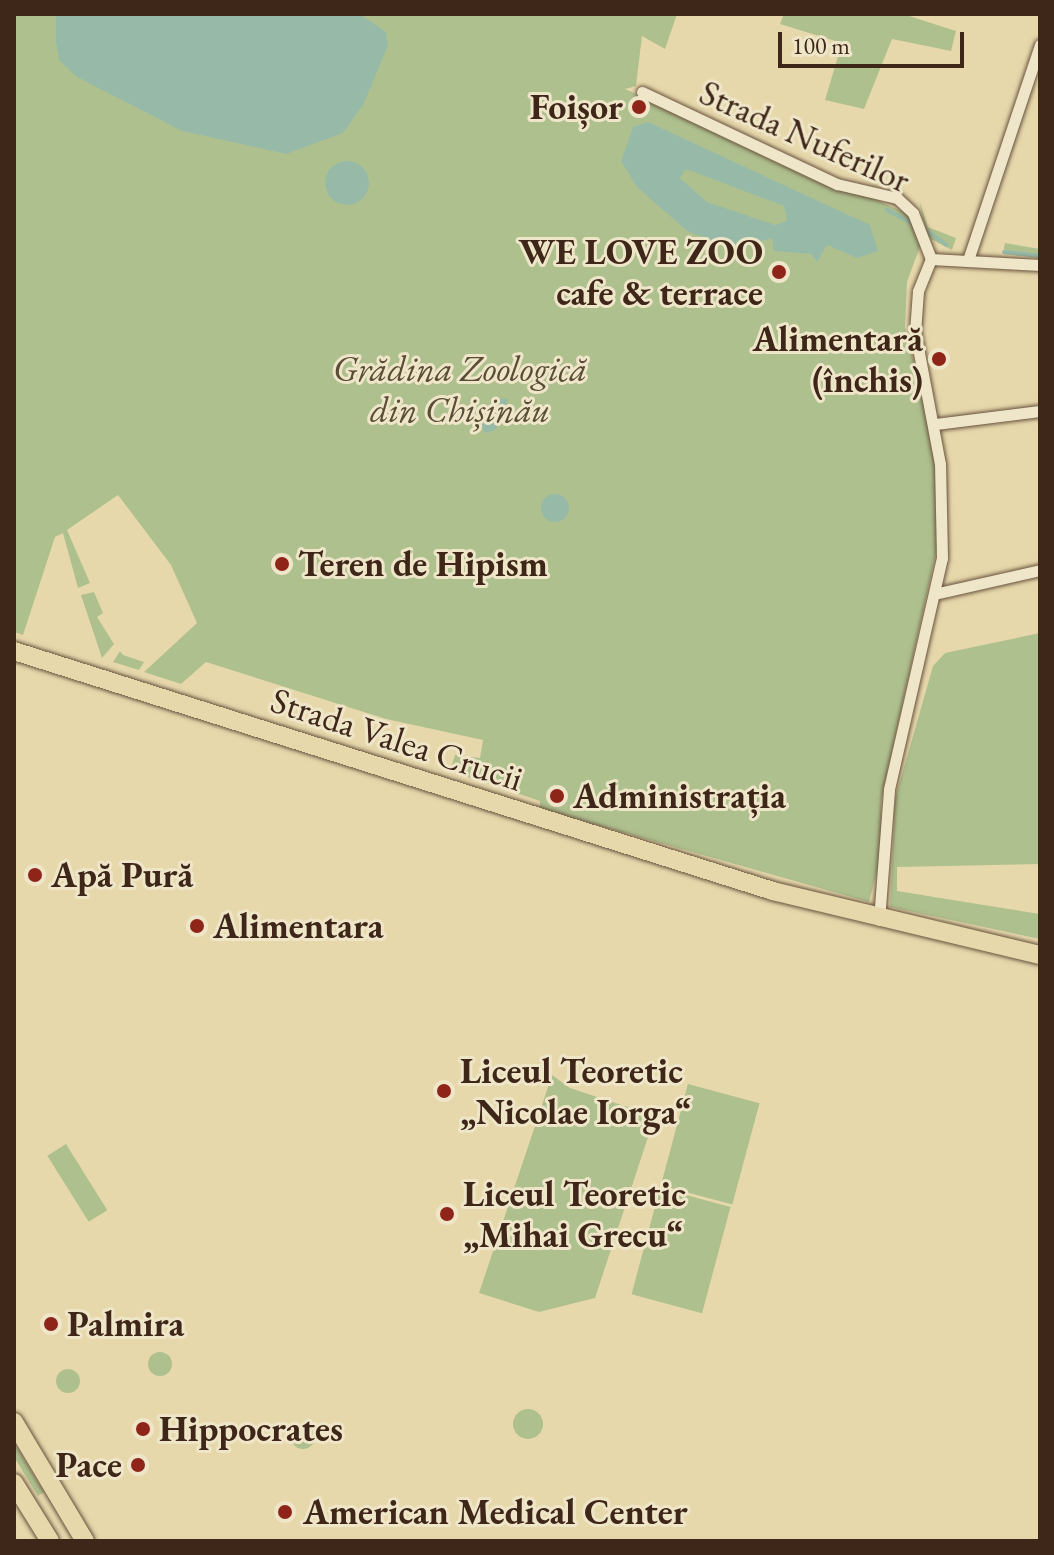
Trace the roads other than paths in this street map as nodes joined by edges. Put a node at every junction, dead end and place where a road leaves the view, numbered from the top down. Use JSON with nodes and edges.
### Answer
{"nodes":[{"id":1,"x":1040,"y":45,"type":"edge"},
{"id":2,"x":642,"y":92,"type":"dead end"},
{"id":3,"x":931,"y":259,"type":"junction"},
{"id":4,"x":968,"y":260,"type":"junction"},
{"id":5,"x":1040,"y":265,"type":"edge"},
{"id":6,"x":1040,"y":411,"type":"edge"},
{"id":7,"x":935,"y":424,"type":"junction"},
{"id":8,"x":1040,"y":570,"type":"edge"},
{"id":9,"x":939,"y":593,"type":"junction"},
{"id":10,"x":14,"y":651,"type":"edge"},
{"id":11,"x":879,"y":920,"type":"junction"},
{"id":12,"x":1040,"y":955,"type":"edge"},
{"id":13,"x":14,"y":1422,"type":"edge"},
{"id":14,"x":14,"y":1483,"type":"edge"},
{"id":15,"x":50,"y":1541,"type":"edge"},
{"id":16,"x":85,"y":1541,"type":"edge"}],
"edges":[{"from":1,"to":4,"type":"street"},
{"from":2,"to":3,"type":"street","name":"Strada Nuferilor"},
{"from":3,"to":4,"type":"street"},
{"from":3,"to":7,"type":"street"},
{"from":4,"to":5,"type":"street"},
{"from":6,"to":7,"type":"street"},
{"from":7,"to":9,"type":"street"},
{"from":8,"to":9,"type":"street"},
{"from":9,"to":11,"type":"street"},
{"from":10,"to":11,"type":"main road","name":"Strada Valea Crucii"},
{"from":11,"to":12,"type":"main road","name":"Strada Valea Crucii"},
{"from":13,"to":16,"type":"main road"},
{"from":14,"to":15,"type":"main road"}]}
